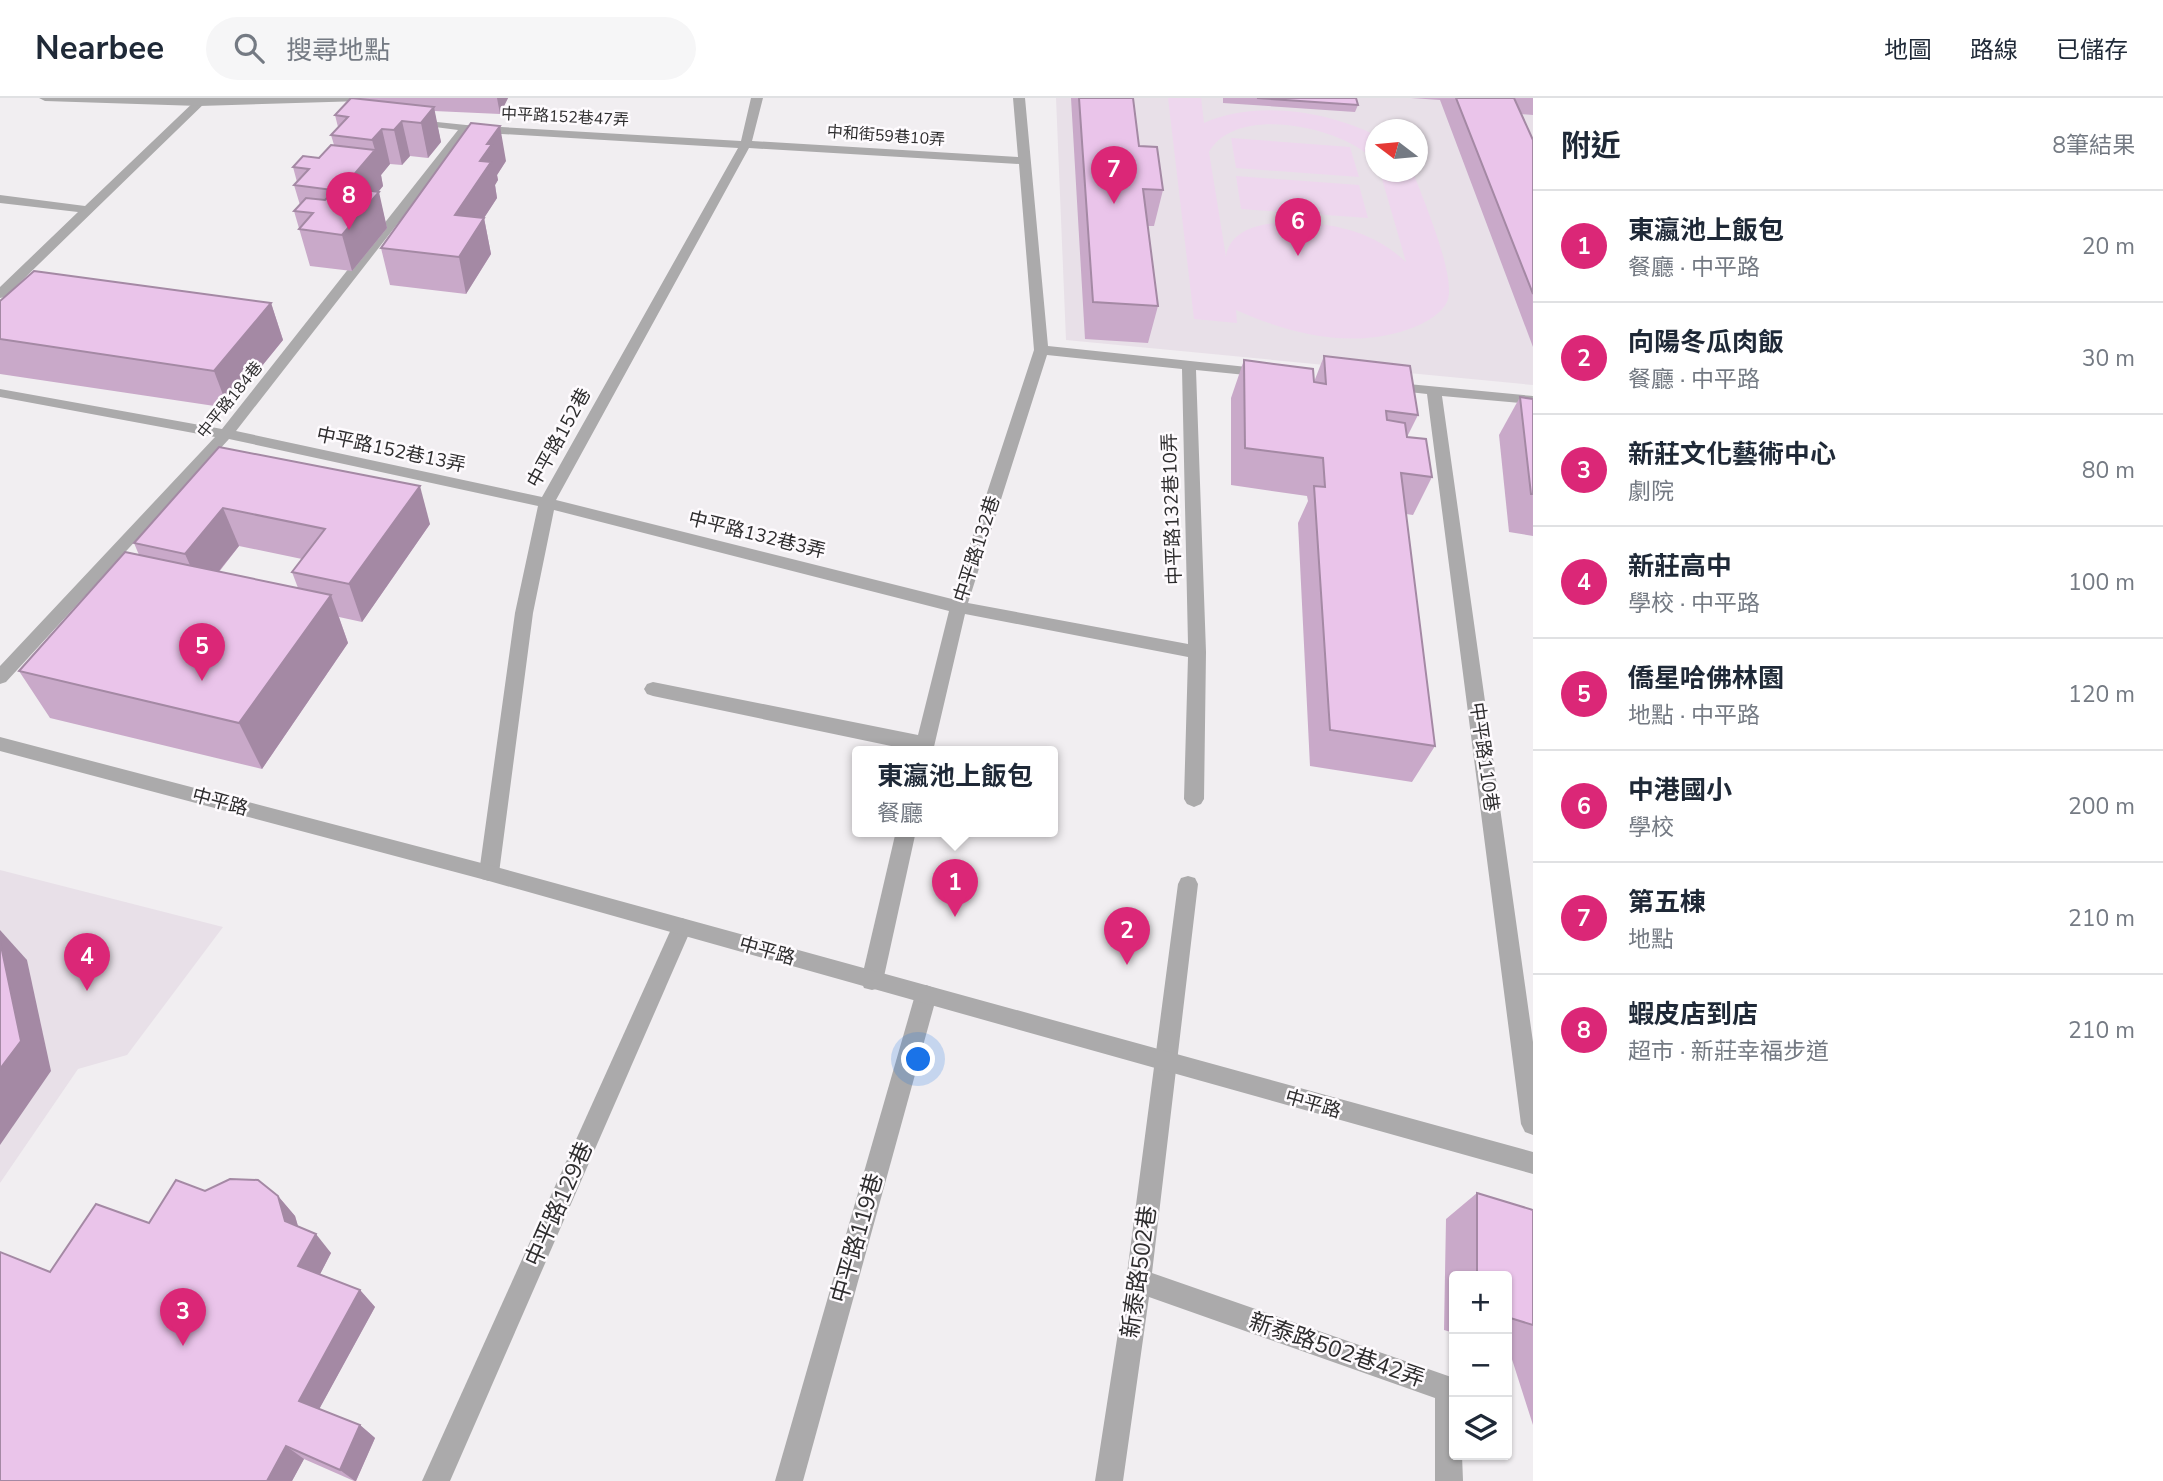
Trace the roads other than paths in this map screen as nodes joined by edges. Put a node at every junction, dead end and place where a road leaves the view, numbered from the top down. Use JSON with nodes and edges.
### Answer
{"nodes":[{"id":1,"x":45,"y":98,"type":"edge"},
{"id":2,"x":362,"y":98,"type":"edge"},
{"id":3,"x":757,"y":98,"type":"edge"},
{"id":4,"x":1019,"y":98,"type":"edge"},
{"id":5,"x":201,"y":100,"type":"edge"},
{"id":6,"x":397,"y":119,"type":"edge"},
{"id":7,"x":466,"y":128,"type":"junction"},
{"id":8,"x":746,"y":143,"type":"junction"},
{"id":9,"x":1025,"y":160,"type":"junction"},
{"id":10,"x":0,"y":199,"type":"edge"},
{"id":11,"x":88,"y":210,"type":"junction"},
{"id":12,"x":0,"y":294,"type":"edge"},
{"id":13,"x":1041,"y":350,"type":"junction"},
{"id":14,"x":1189,"y":365,"type":"junction"},
{"id":15,"x":1284,"y":375,"type":"edge"},
{"id":16,"x":1366,"y":383,"type":"edge"},
{"id":17,"x":1434,"y":390,"type":"junction"},
{"id":18,"x":0,"y":393,"type":"edge"},
{"id":19,"x":1533,"y":400,"type":"edge"},
{"id":20,"x":226,"y":434,"type":"junction"},
{"id":21,"x":547,"y":503,"type":"junction"},
{"id":22,"x":958,"y":607,"type":"junction"},
{"id":23,"x":1197,"y":652,"type":"junction"},
{"id":24,"x":0,"y":677,"type":"edge"},
{"id":25,"x":653,"y":689,"type":"dead end"},
{"id":26,"x":0,"y":744,"type":"edge"},
{"id":27,"x":920,"y":746,"type":"edge"},
{"id":28,"x":925,"y":746,"type":"edge"},
{"id":29,"x":1194,"y":799,"type":"dead end"},
{"id":30,"x":905,"y":837,"type":"edge"},
{"id":31,"x":489,"y":873,"type":"junction"},
{"id":32,"x":1188,"y":884,"type":"dead end"},
{"id":33,"x":682,"y":927,"type":"junction"},
{"id":34,"x":872,"y":981,"type":"junction"},
{"id":35,"x":926,"y":995,"type":"junction"},
{"id":36,"x":1168,"y":1063,"type":"junction"},
{"id":37,"x":1533,"y":1124,"type":"edge"},
{"id":38,"x":1533,"y":1163,"type":"edge"},
{"id":39,"x":1139,"y":1281,"type":"junction"},
{"id":40,"x":436,"y":1481,"type":"edge"},
{"id":41,"x":789,"y":1481,"type":"edge"},
{"id":42,"x":1109,"y":1481,"type":"edge"},
{"id":43,"x":1449,"y":1481,"type":"edge"}],
"edges":[{"from":1,"to":5,"type":"street"},
{"from":2,"to":5,"type":"street"},
{"from":3,"to":8,"type":"street","name":"中平路152巷"},
{"from":4,"to":9,"type":"street"},
{"from":5,"to":11,"type":"street"},
{"from":6,"to":7,"type":"street","name":"中平路152巷47弄"},
{"from":7,"to":8,"type":"street","name":"中平路152巷47弄"},
{"from":7,"to":20,"type":"street","name":"中平路184巷"},
{"from":8,"to":9,"type":"street","name":"中和街59巷10弄"},
{"from":8,"to":21,"type":"street","name":"中平路152巷"},
{"from":9,"to":13,"type":"street"},
{"from":10,"to":11,"type":"street"},
{"from":11,"to":12,"type":"street"},
{"from":13,"to":14,"type":"lane"},
{"from":13,"to":22,"type":"street","name":"中平路132巷"},
{"from":14,"to":15,"type":"lane"},
{"from":14,"to":23,"type":"street","name":"中平路132巷10弄"},
{"from":16,"to":17,"type":"lane"},
{"from":17,"to":19,"type":"lane"},
{"from":17,"to":37,"type":"street","name":"中平路110巷"},
{"from":18,"to":20,"type":"street","name":"中平路152巷13弄"},
{"from":20,"to":21,"type":"street","name":"中平路152巷13弄"},
{"from":20,"to":24,"type":"street","name":"中平路184巷"},
{"from":21,"to":22,"type":"street","name":"中平路132巷3弄"},
{"from":21,"to":31,"type":"street","name":"中平路152巷"},
{"from":22,"to":23,"type":"street"},
{"from":22,"to":28,"type":"street","name":"中平路132巷"},
{"from":23,"to":29,"type":"street","name":"中平路132巷10弄"},
{"from":25,"to":27,"type":"street"},
{"from":26,"to":31,"type":"street","name":"中平路"},
{"from":30,"to":34,"type":"street"},
{"from":31,"to":33,"type":"street","name":"中平路"},
{"from":32,"to":36,"type":"street","name":"新泰路502巷"},
{"from":33,"to":34,"type":"street","name":"中平路"},
{"from":33,"to":40,"type":"street","name":"中平路129巷"},
{"from":34,"to":35,"type":"street","name":"中平路"},
{"from":35,"to":36,"type":"street","name":"中平路"},
{"from":35,"to":41,"type":"street","name":"中平路119巷"},
{"from":36,"to":38,"type":"street","name":"中平路"},
{"from":36,"to":39,"type":"street","name":"新泰路502巷"},
{"from":39,"to":42,"type":"street","name":"新泰路502巷"},
{"from":39,"to":43,"type":"street","name":"新泰路502巷42弄"}]}
